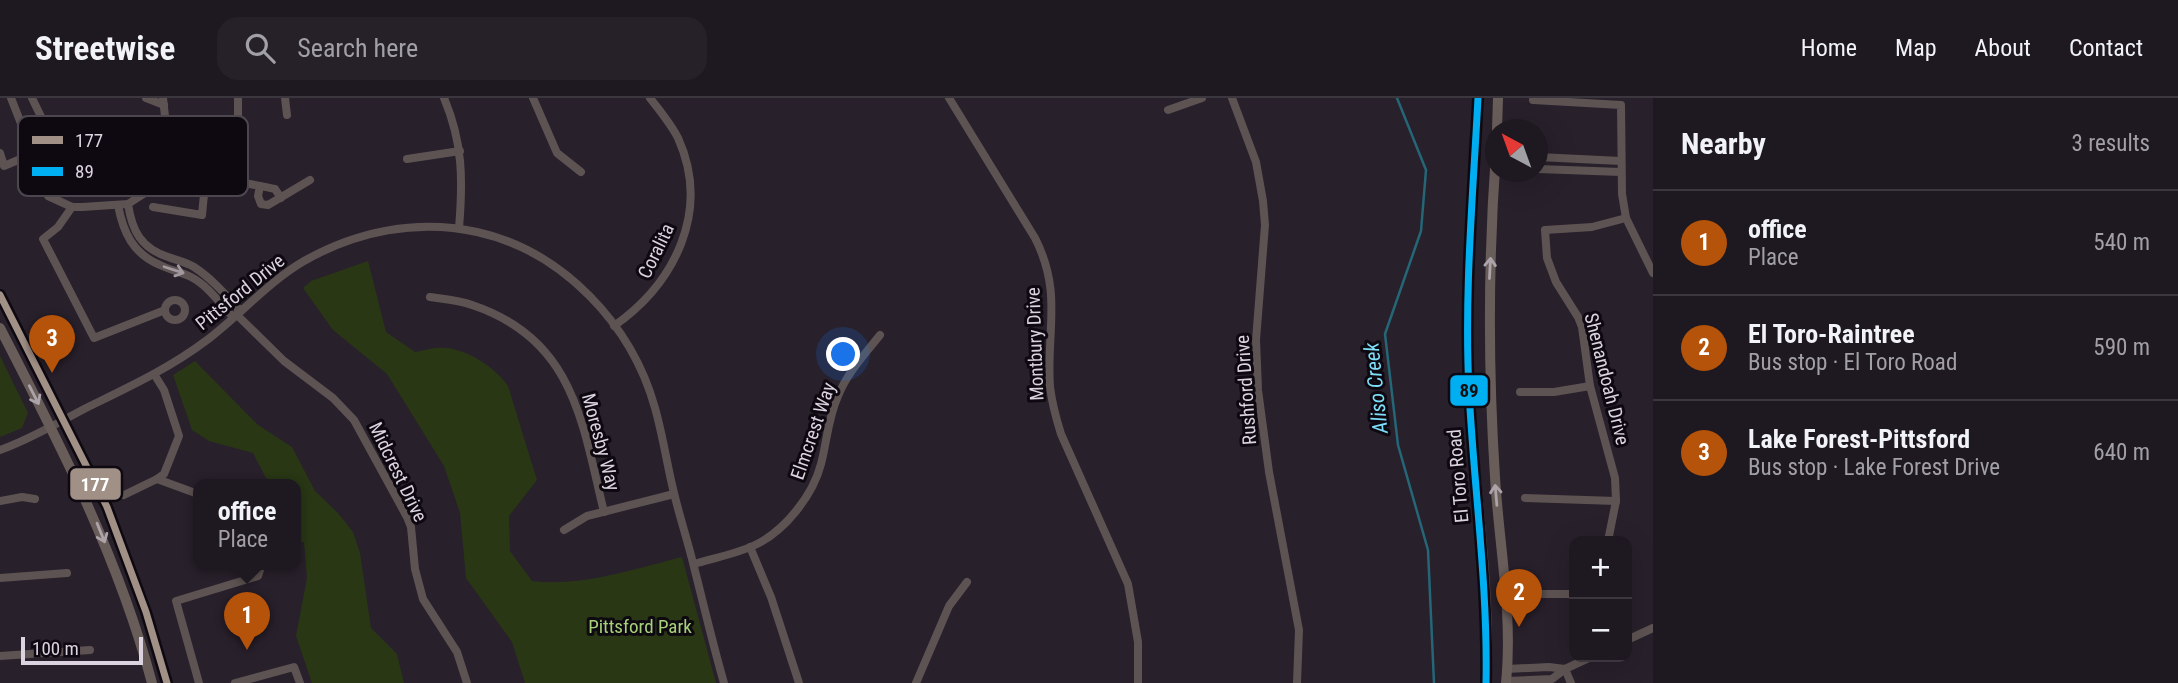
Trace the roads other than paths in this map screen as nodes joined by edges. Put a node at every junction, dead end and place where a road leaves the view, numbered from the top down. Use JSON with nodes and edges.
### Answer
{"nodes":[{"id":1,"x":12,"y":98,"type":"edge"},
{"id":2,"x":32,"y":98,"type":"edge"},
{"id":3,"x":146,"y":98,"type":"edge"},
{"id":4,"x":238,"y":98,"type":"edge"},
{"id":5,"x":285,"y":98,"type":"edge"},
{"id":6,"x":444,"y":98,"type":"edge"},
{"id":7,"x":533,"y":98,"type":"edge"},
{"id":8,"x":650,"y":98,"type":"edge"},
{"id":9,"x":949,"y":98,"type":"edge"},
{"id":10,"x":1202,"y":98,"type":"edge"},
{"id":11,"x":1232,"y":98,"type":"edge"},
{"id":12,"x":1478,"y":98,"type":"edge"},
{"id":13,"x":1498,"y":98,"type":"edge"},
{"id":14,"x":1533,"y":100,"type":"dead end"},
{"id":15,"x":163,"y":102,"type":"edge"},
{"id":16,"x":1168,"y":110,"type":"dead end"},
{"id":17,"x":287,"y":115,"type":"dead end"},
{"id":18,"x":18,"y":116,"type":"edge"},
{"id":19,"x":41,"y":116,"type":"edge"},
{"id":20,"x":238,"y":116,"type":"edge"},
{"id":21,"x":1497,"y":119,"type":"edge"},
{"id":22,"x":460,"y":151,"type":"junction"},
{"id":23,"x":0,"y":153,"type":"edge"},
{"id":24,"x":1548,"y":158,"type":"edge"},
{"id":25,"x":407,"y":159,"type":"dead end"},
{"id":26,"x":18,"y":160,"type":"edge"},
{"id":27,"x":1588,"y":160,"type":"junction"},
{"id":28,"x":1621,"y":161,"type":"junction"},
{"id":29,"x":1548,"y":169,"type":"edge"},
{"id":30,"x":1587,"y":170,"type":"junction"},
{"id":31,"x":581,"y":172,"type":"dead end"},
{"id":32,"x":1621,"y":172,"type":"junction"},
{"id":33,"x":310,"y":180,"type":"dead end"},
{"id":34,"x":1494,"y":182,"type":"edge"},
{"id":35,"x":248,"y":184,"type":"edge"},
{"id":36,"x":260,"y":186,"type":"junction"},
{"id":37,"x":50,"y":196,"type":"edge"},
{"id":38,"x":140,"y":196,"type":"edge"},
{"id":39,"x":204,"y":196,"type":"edge"},
{"id":40,"x":281,"y":198,"type":"junction"},
{"id":41,"x":128,"y":204,"type":"junction"},
{"id":42,"x":118,"y":205,"type":"junction"},
{"id":43,"x":72,"y":207,"type":"junction"},
{"id":44,"x":153,"y":207,"type":"dead end"},
{"id":45,"x":1626,"y":218,"type":"junction"},
{"id":46,"x":458,"y":228,"type":"junction"},
{"id":47,"x":1653,"y":273,"type":"edge"},
{"id":48,"x":0,"y":295,"type":"edge"},
{"id":49,"x":430,"y":297,"type":"dead end"},
{"id":50,"x":165,"y":310,"type":"dead end"},
{"id":51,"x":238,"y":316,"type":"junction"},
{"id":52,"x":614,"y":326,"type":"junction"},
{"id":53,"x":0,"y":328,"type":"edge"},
{"id":54,"x":880,"y":335,"type":"dead end"},
{"id":55,"x":154,"y":374,"type":"junction"},
{"id":56,"x":1590,"y":386,"type":"junction"},
{"id":57,"x":1521,"y":392,"type":"dead end"},
{"id":58,"x":64,"y":419,"type":"junction"},
{"id":59,"x":51,"y":427,"type":"junction"},
{"id":60,"x":0,"y":450,"type":"edge"},
{"id":61,"x":157,"y":479,"type":"junction"},
{"id":62,"x":193,"y":492,"type":"edge"},
{"id":63,"x":674,"y":494,"type":"junction"},
{"id":64,"x":124,"y":495,"type":"dead end"},
{"id":65,"x":1525,"y":498,"type":"dead end"},
{"id":66,"x":35,"y":499,"type":"dead end"},
{"id":67,"x":0,"y":501,"type":"edge"},
{"id":68,"x":1616,"y":501,"type":"junction"},
{"id":69,"x":604,"y":512,"type":"junction"},
{"id":70,"x":564,"y":530,"type":"dead end"},
{"id":71,"x":1609,"y":536,"type":"edge"},
{"id":72,"x":750,"y":547,"type":"junction"},
{"id":73,"x":694,"y":564,"type":"junction"},
{"id":74,"x":260,"y":570,"type":"edge"},
{"id":75,"x":67,"y":573,"type":"dead end"},
{"id":76,"x":0,"y":578,"type":"edge"},
{"id":77,"x":967,"y":582,"type":"dead end"},
{"id":78,"x":1540,"y":594,"type":"dead end"},
{"id":79,"x":1569,"y":594,"type":"edge"},
{"id":80,"x":1653,"y":628,"type":"edge"},
{"id":81,"x":1632,"y":638,"type":"edge"},
{"id":82,"x":90,"y":650,"type":"dead end"},
{"id":83,"x":0,"y":656,"type":"edge"},
{"id":84,"x":1580,"y":662,"type":"edge"},
{"id":85,"x":1538,"y":668,"type":"junction"},
{"id":86,"x":1565,"y":669,"type":"junction"},
{"id":87,"x":1506,"y":678,"type":"edge"},
{"id":88,"x":1539,"y":680,"type":"junction"},
{"id":89,"x":152,"y":683,"type":"edge"},
{"id":90,"x":167,"y":683,"type":"edge"},
{"id":91,"x":200,"y":683,"type":"edge"},
{"id":92,"x":235,"y":683,"type":"edge"},
{"id":93,"x":300,"y":683,"type":"edge"},
{"id":94,"x":467,"y":683,"type":"edge"},
{"id":95,"x":724,"y":683,"type":"edge"},
{"id":96,"x":799,"y":683,"type":"edge"},
{"id":97,"x":916,"y":683,"type":"edge"},
{"id":98,"x":1138,"y":683,"type":"edge"},
{"id":99,"x":1297,"y":683,"type":"edge"},
{"id":100,"x":1486,"y":683,"type":"edge"},
{"id":101,"x":1572,"y":683,"type":"edge"}],
"edges":[{"from":1,"to":18,"type":"street"},
{"from":2,"to":19,"type":"street"},
{"from":3,"to":15,"type":"street"},
{"from":4,"to":20,"type":"street"},
{"from":5,"to":17,"type":"street"},
{"from":6,"to":22,"type":"street"},
{"from":7,"to":31,"type":"street"},
{"from":8,"to":52,"type":"street","name":"Coralita"},
{"from":9,"to":98,"type":"street","name":"Montbury Drive"},
{"from":10,"to":16,"type":"street"},
{"from":11,"to":99,"type":"street","name":"Rushford Drive"},
{"from":12,"to":100,"type":"main road","name":"El Toro Road"},
{"from":13,"to":21,"type":"main road"},
{"from":14,"to":28,"type":"street"},
{"from":22,"to":25,"type":"street"},
{"from":22,"to":46,"type":"street"},
{"from":23,"to":26,"type":"street"},
{"from":24,"to":27,"type":"street"},
{"from":27,"to":28,"type":"street"},
{"from":27,"to":30,"type":"street"},
{"from":28,"to":32,"type":"street"},
{"from":29,"to":30,"type":"street"},
{"from":30,"to":32,"type":"street"},
{"from":32,"to":45,"type":"street"},
{"from":33,"to":40,"type":"street"},
{"from":87,"to":34,"type":"main road","name":"El Toro Road","one_way":true},
{"from":35,"to":36,"type":"street"},
{"from":36,"to":40,"type":"street"},
{"from":36,"to":40,"type":"street"},
{"from":37,"to":43,"type":"street"},
{"from":38,"to":41,"type":"street"},
{"from":39,"to":44,"type":"street"},
{"from":41,"to":42,"type":"street"},
{"from":41,"to":51,"type":"street"},
{"from":42,"to":43,"type":"street"},
{"from":42,"to":51,"type":"street","one_way":true},
{"from":43,"to":50,"type":"street"},
{"from":45,"to":47,"type":"street"},
{"from":45,"to":56,"type":"street","name":"Shenandoah Drive"},
{"from":46,"to":51,"type":"street","name":"Pittsford Drive"},
{"from":46,"to":52,"type":"street","name":"Pittsford Drive"},
{"from":48,"to":58,"type":"main road"},
{"from":49,"to":69,"type":"street","name":"Moresby Way"},
{"from":51,"to":55,"type":"street","name":"Pittsford Drive"},
{"from":51,"to":94,"type":"street","name":"Midcrest Drive"},
{"from":52,"to":63,"type":"street","name":"Pittsford Drive"},
{"from":53,"to":59,"type":"main road","one_way":true},
{"from":54,"to":72,"type":"street","name":"Elmcrest Way"},
{"from":55,"to":58,"type":"street","name":"Pittsford Drive"},
{"from":55,"to":61,"type":"street"},
{"from":56,"to":57,"type":"street"},
{"from":56,"to":68,"type":"street","name":"Shenandoah Drive"},
{"from":58,"to":59,"type":"street","name":"Pittsford Drive"},
{"from":58,"to":90,"type":"main road"},
{"from":59,"to":60,"type":"street","name":"Pittsford Drive"},
{"from":59,"to":89,"type":"main road","one_way":true},
{"from":61,"to":62,"type":"street"},
{"from":61,"to":64,"type":"street"},
{"from":63,"to":69,"type":"street"},
{"from":63,"to":73,"type":"street","name":"Pittsford Drive"},
{"from":65,"to":68,"type":"street"},
{"from":66,"to":67,"type":"street"},
{"from":68,"to":71,"type":"street","name":"Shenandoah Drive"},
{"from":69,"to":70,"type":"street"},
{"from":72,"to":73,"type":"street","name":"Elmcrest Way"},
{"from":72,"to":96,"type":"street"},
{"from":73,"to":95,"type":"street","name":"Pittsford Drive"},
{"from":74,"to":91,"type":"street"},
{"from":75,"to":76,"type":"street"},
{"from":77,"to":97,"type":"street"},
{"from":78,"to":79,"type":"street"},
{"from":80,"to":81,"type":"street"},
{"from":82,"to":83,"type":"street"},
{"from":84,"to":86,"type":"street"},
{"from":85,"to":86,"type":"street"},
{"from":85,"to":87,"type":"street"},
{"from":85,"to":88,"type":"street"},
{"from":86,"to":88,"type":"street"},
{"from":86,"to":101,"type":"street"},
{"from":87,"to":88,"type":"street"},
{"from":92,"to":93,"type":"street"}]}
